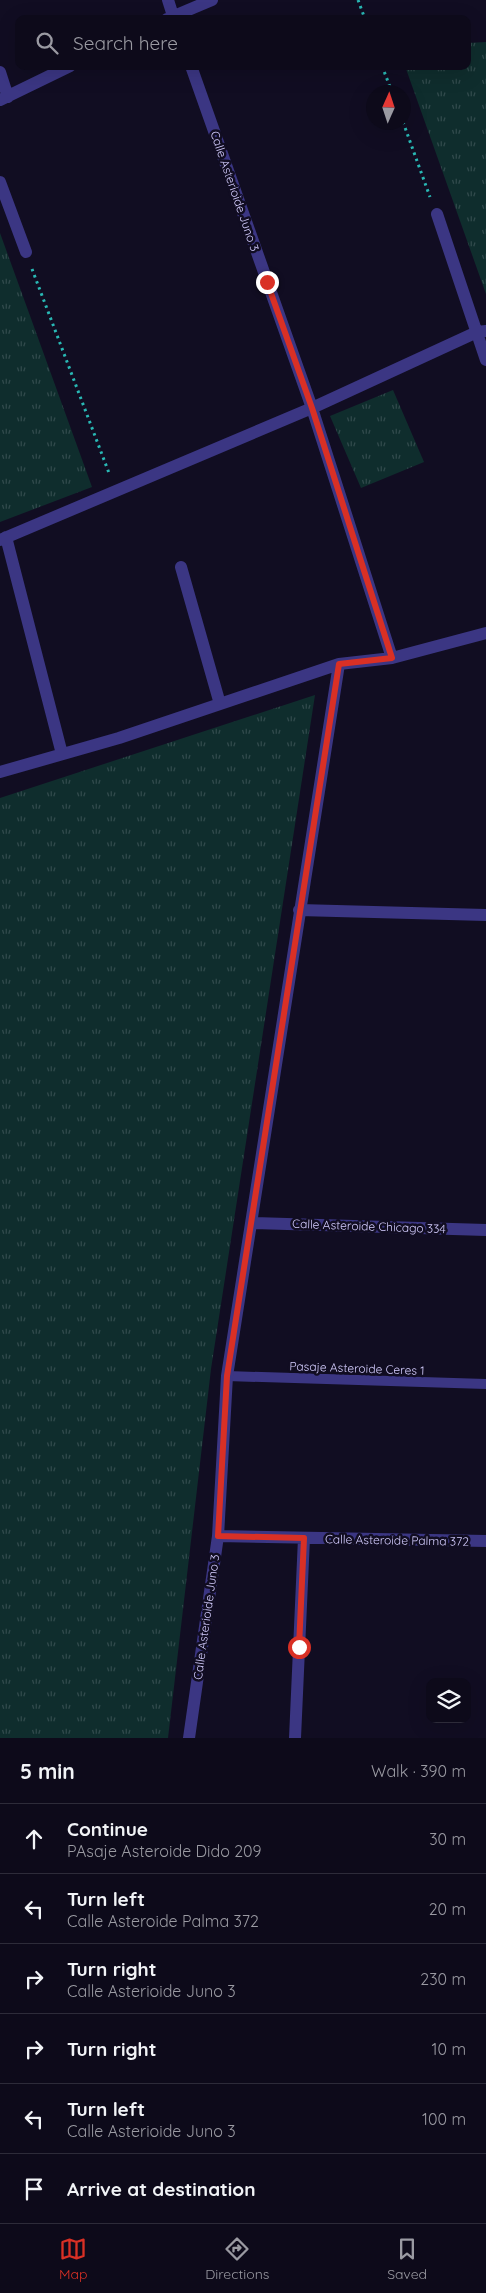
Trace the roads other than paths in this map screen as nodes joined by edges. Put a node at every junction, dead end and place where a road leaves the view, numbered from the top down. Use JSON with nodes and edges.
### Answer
{"nodes":[{"id":1,"x":168,"y":0,"type":"edge"},
{"id":2,"x":212,"y":0,"type":"edge"},
{"id":3,"x":170,"y":15,"type":"edge"},
{"id":4,"x":178,"y":15,"type":"edge"},
{"id":5,"x":62,"y":70,"type":"edge"},
{"id":6,"x":192,"y":70,"type":"edge"},
{"id":7,"x":0,"y":72,"type":"edge"},
{"id":8,"x":4,"y":98,"type":"edge"},
{"id":9,"x":0,"y":182,"type":"edge"},
{"id":10,"x":437,"y":214,"type":"road end"},
{"id":11,"x":26,"y":252,"type":"road end"},
{"id":12,"x":481,"y":332,"type":"edge"},
{"id":13,"x":486,"y":360,"type":"edge"},
{"id":14,"x":312,"y":408,"type":"junction"},
{"id":15,"x":3,"y":538,"type":"edge"},
{"id":16,"x":181,"y":567,"type":"dead end"},
{"id":17,"x":486,"y":633,"type":"edge"},
{"id":18,"x":392,"y":658,"type":"junction"},
{"id":19,"x":339,"y":664,"type":"junction"},
{"id":20,"x":220,"y":704,"type":"junction"},
{"id":21,"x":62,"y":754,"type":"junction"},
{"id":22,"x":0,"y":772,"type":"edge"},
{"id":23,"x":299,"y":910,"type":"junction"},
{"id":24,"x":486,"y":915,"type":"edge"},
{"id":25,"x":253,"y":1223,"type":"junction"},
{"id":26,"x":486,"y":1230,"type":"edge"},
{"id":27,"x":227,"y":1376,"type":"junction"},
{"id":28,"x":486,"y":1384,"type":"edge"},
{"id":29,"x":218,"y":1536,"type":"junction"},
{"id":30,"x":304,"y":1538,"type":"junction"},
{"id":31,"x":486,"y":1541,"type":"edge"},
{"id":32,"x":189,"y":1738,"type":"edge"},
{"id":33,"x":295,"y":1738,"type":"edge"}],
"edges":[{"from":1,"to":3,"type":"street"},
{"from":2,"to":4,"type":"street"},
{"from":5,"to":8,"type":"street"},
{"from":6,"to":14,"type":"street","name":"Calle Asterioide Juno 3"},
{"from":7,"to":8,"type":"street"},
{"from":9,"to":11,"type":"street"},
{"from":10,"to":12,"type":"street"},
{"from":12,"to":13,"type":"street"},
{"from":12,"to":14,"type":"street"},
{"from":14,"to":15,"type":"street"},
{"from":14,"to":18,"type":"street","name":"Calle Asterioide Juno 3"},
{"from":15,"to":21,"type":"street"},
{"from":16,"to":20,"type":"street"},
{"from":17,"to":18,"type":"street"},
{"from":18,"to":19,"type":"street"},
{"from":19,"to":20,"type":"street"},
{"from":19,"to":23,"type":"street","name":"Calle Asterioide Juno 3"},
{"from":20,"to":21,"type":"street"},
{"from":21,"to":22,"type":"street"},
{"from":23,"to":24,"type":"street"},
{"from":23,"to":25,"type":"street","name":"Calle Asterioide Juno 3"},
{"from":25,"to":26,"type":"street","name":"Calle Asteroide Chicago 334"},
{"from":25,"to":27,"type":"street","name":"Calle Asterioide Juno 3"},
{"from":27,"to":28,"type":"lane","name":"Pasaje Asteroide Ceres 1"},
{"from":27,"to":29,"type":"street","name":"Calle Asterioide Juno 3"},
{"from":29,"to":30,"type":"street","name":"Calle Asteroide Palma 372"},
{"from":29,"to":32,"type":"street","name":"Calle Asterioide Juno 3"},
{"from":30,"to":31,"type":"street","name":"Calle Asteroide Palma 372"},
{"from":30,"to":33,"type":"street"}]}
